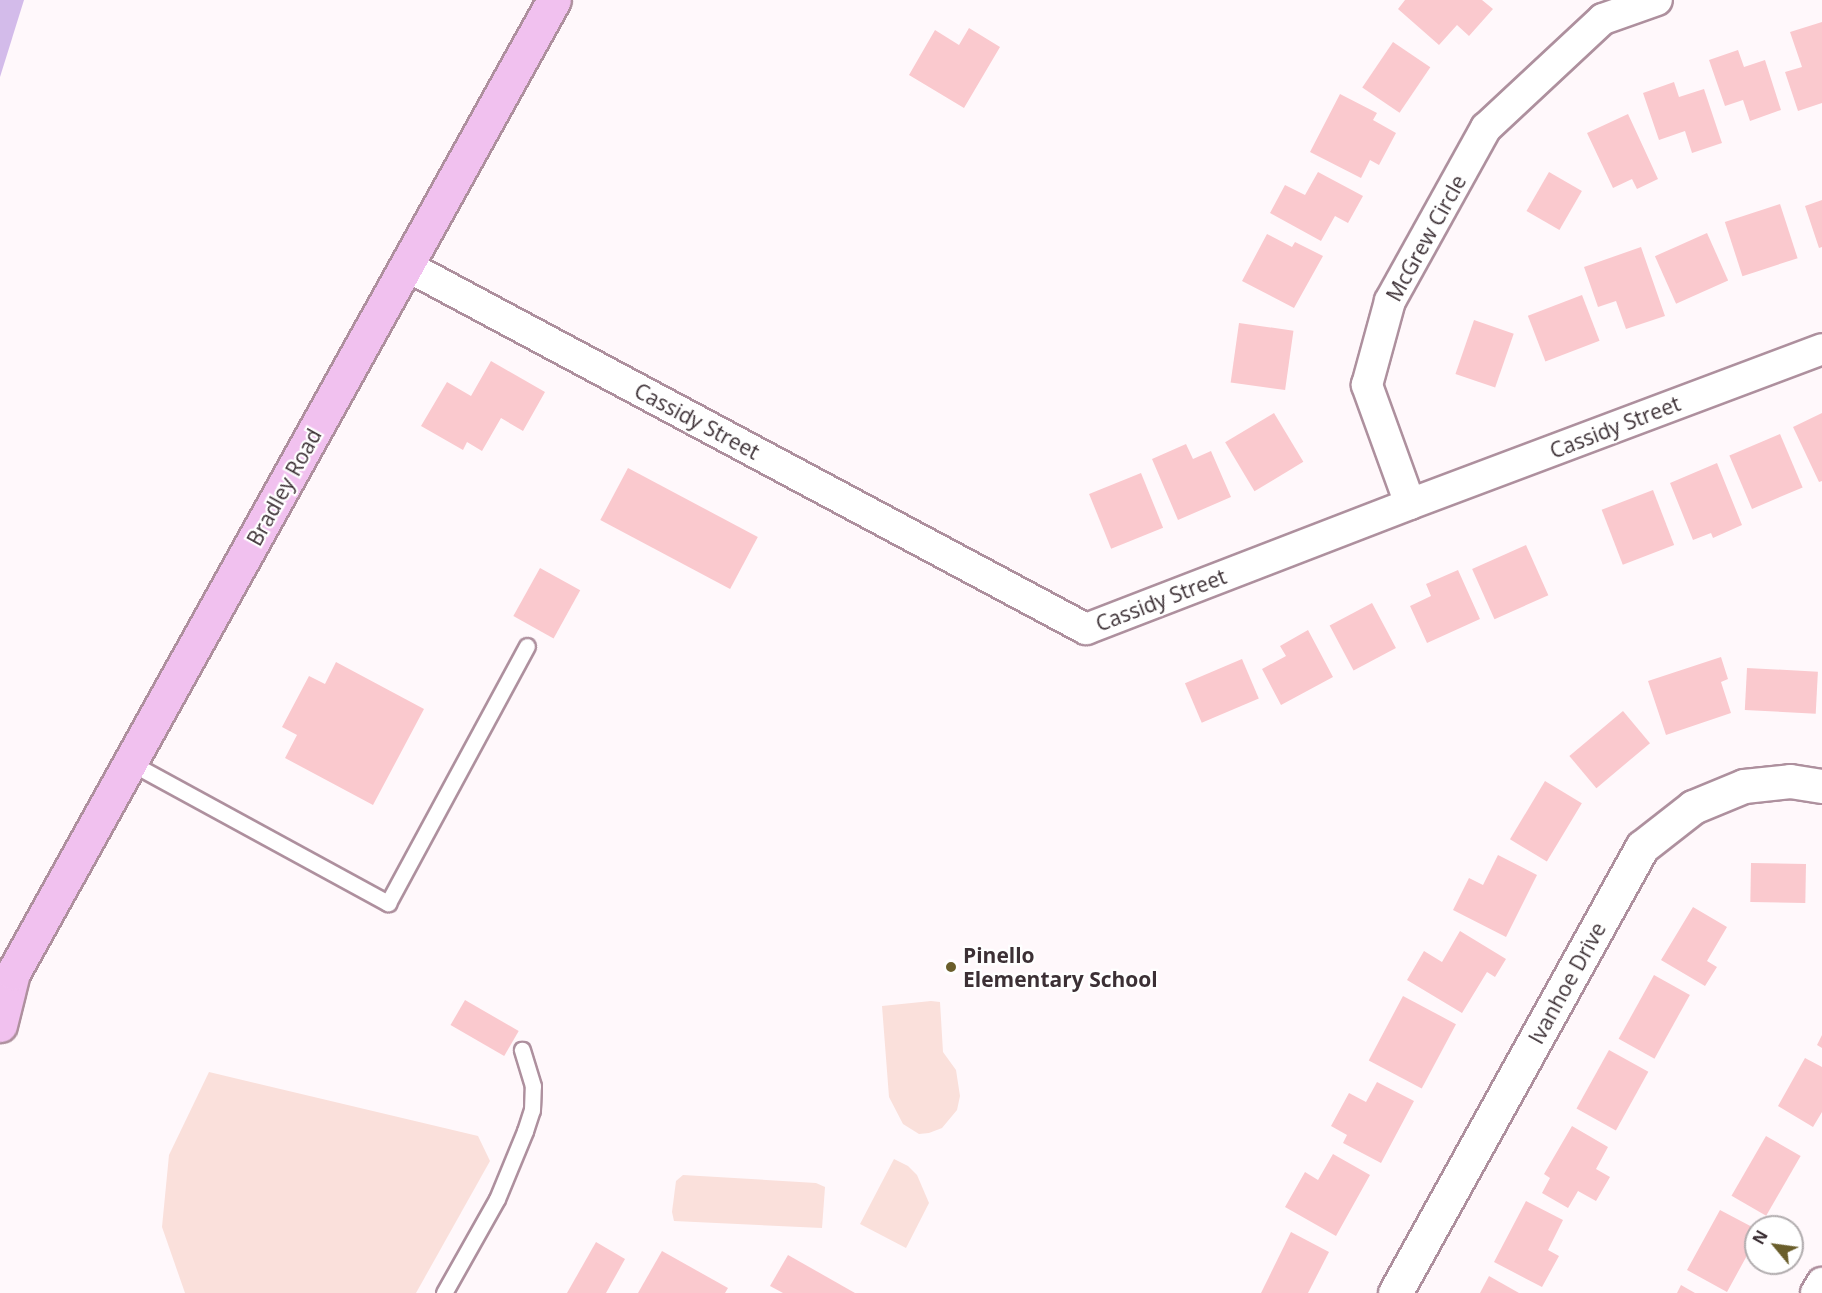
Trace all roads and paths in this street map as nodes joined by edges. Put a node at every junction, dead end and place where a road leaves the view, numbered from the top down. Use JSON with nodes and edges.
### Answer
{"nodes":[{"id":1,"x":554,"y":0,"type":"edge"},
{"id":2,"x":1657,"y":0,"type":"edge"},
{"id":3,"x":1601,"y":9,"type":"edge"},
{"id":4,"x":407,"y":266,"type":"junction"},
{"id":5,"x":1822,"y":349,"type":"edge"},
{"id":6,"x":1410,"y":504,"type":"junction"},
{"id":7,"x":527,"y":646,"type":"dead end"},
{"id":8,"x":130,"y":763,"type":"junction"},
{"id":9,"x":1822,"y":786,"type":"edge"},
{"id":10,"x":7,"y":980,"type":"edge"},
{"id":11,"x":0,"y":1025,"type":"edge"},
{"id":12,"x":522,"y":1050,"type":"dead end"},
{"id":13,"x":1822,"y":1283,"type":"edge"},
{"id":14,"x":444,"y":1293,"type":"edge"},
{"id":15,"x":1395,"y":1293,"type":"edge"},
{"id":16,"x":1816,"y":1293,"type":"edge"}],
"edges":[{"from":1,"to":4,"type":"main road","name":"Bradley Road"},
{"from":2,"to":3,"type":"street","name":"McGrew Circle"},
{"from":3,"to":6,"type":"street","name":"McGrew Circle"},
{"from":4,"to":6,"type":"street","name":"Cassidy Street"},
{"from":4,"to":8,"type":"main road","name":"Bradley Road"},
{"from":5,"to":6,"type":"street","name":"Cassidy Street"},
{"from":7,"to":8,"type":"lane"},
{"from":8,"to":10,"type":"main road","name":"Bradley Road"},
{"from":9,"to":15,"type":"street","name":"Ivanhoe Drive"},
{"from":10,"to":11,"type":"main road","name":"Bradley Road"},
{"from":12,"to":14,"type":"lane"},
{"from":13,"to":16,"type":"street"}]}
